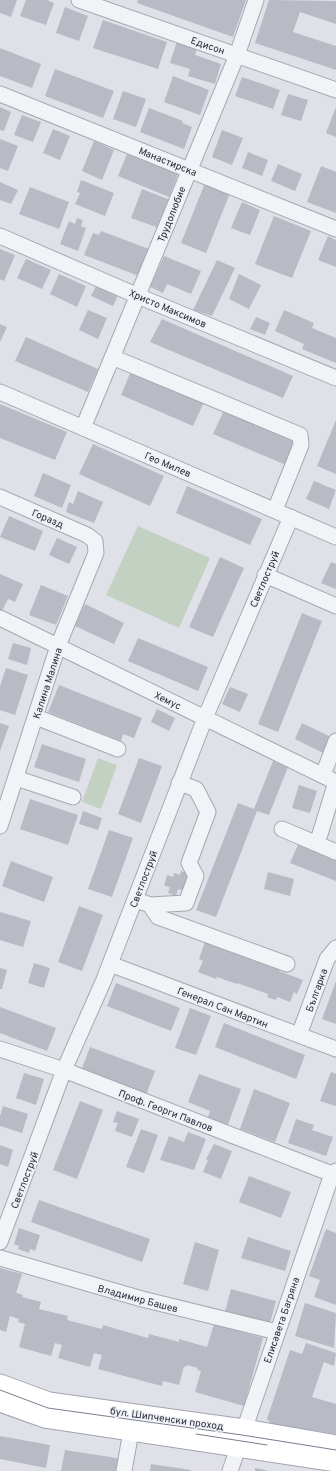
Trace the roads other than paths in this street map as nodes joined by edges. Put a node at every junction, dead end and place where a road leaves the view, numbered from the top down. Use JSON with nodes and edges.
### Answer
{"nodes":[{"id":1,"x":79,"y":0,"type":"edge"},
{"id":2,"x":256,"y":0,"type":"edge"},
{"id":3,"x":236,"y":55,"type":"junction"},
{"id":4,"x":336,"y":90,"type":"edge"},
{"id":5,"x":0,"y":94,"type":"edge"},
{"id":6,"x":190,"y":169,"type":"junction"},
{"id":7,"x":336,"y":229,"type":"edge"},
{"id":8,"x":0,"y":236,"type":"edge"},
{"id":9,"x":138,"y":296,"type":"junction"},
{"id":10,"x":112,"y":357,"type":"junction"},
{"id":11,"x":336,"y":378,"type":"edge"},
{"id":12,"x":0,"y":392,"type":"edge"},
{"id":13,"x":83,"y":428,"type":"junction"},
{"id":14,"x":0,"y":497,"type":"edge"},
{"id":15,"x":274,"y":510,"type":"junction"},
{"id":16,"x":291,"y":517,"type":"junction"},
{"id":17,"x":336,"y":537,"type":"edge"},
{"id":18,"x":95,"y":541,"type":"joint"},
{"id":19,"x":266,"y":575,"type":"junction"},
{"id":20,"x":336,"y":606,"type":"edge"},
{"id":21,"x":0,"y":618,"type":"edge"},
{"id":22,"x":58,"y":646,"type":"junction"},
{"id":23,"x":205,"y":718,"type":"junction"},
{"id":24,"x":34,"y":722,"type":"junction"},
{"id":25,"x":336,"y":741,"type":"edge"},
{"id":26,"x":118,"y":749,"type":"dead end"},
{"id":27,"x":101,"y":752,"type":"dead end"},
{"id":28,"x":16,"y":778,"type":"junction"},
{"id":29,"x":331,"y":780,"type":"edge"},
{"id":30,"x":180,"y":783,"type":"junction"},
{"id":31,"x":73,"y":797,"type":"dead end"},
{"id":32,"x":0,"y":826,"type":"edge"},
{"id":33,"x":282,"y":829,"type":"dead end"},
{"id":34,"x":316,"y":844,"type":"junction"},
{"id":35,"x":336,"y":852,"type":"edge"},
{"id":36,"x":135,"y":899,"type":"junction"},
{"id":37,"x":150,"y":905,"type":"junction"},
{"id":38,"x":336,"y":948,"type":"edge"},
{"id":39,"x":110,"y":964,"type":"junction"},
{"id":40,"x":287,"y":964,"type":"dead end"},
{"id":41,"x":299,"y":1035,"type":"junction"},
{"id":42,"x":0,"y":1049,"type":"edge"},
{"id":43,"x":336,"y":1049,"type":"edge"},
{"id":44,"x":64,"y":1070,"type":"junction"},
{"id":45,"x":334,"y":1172,"type":"edge"},
{"id":46,"x":0,"y":1242,"type":"edge"},
{"id":47,"x":0,"y":1258,"type":"edge"},
{"id":48,"x":277,"y":1332,"type":"junction"},
{"id":49,"x":0,"y":1384,"type":"edge"},
{"id":50,"x":0,"y":1402,"type":"edge"},
{"id":51,"x":244,"y":1429,"type":"junction"},
{"id":52,"x":131,"y":1431,"type":"junction"},
{"id":53,"x":336,"y":1445,"type":"edge"},
{"id":54,"x":237,"y":1448,"type":"junction"},
{"id":55,"x":336,"y":1462,"type":"edge"},
{"id":56,"x":124,"y":1471,"type":"edge"},
{"id":57,"x":230,"y":1471,"type":"edge"}],
"edges":[{"from":1,"to":3,"type":"street","name":"Едисон"},
{"from":2,"to":3,"type":"street","name":"Трудолюбие"},
{"from":3,"to":4,"type":"street","name":"Едисон"},
{"from":3,"to":6,"type":"street","name":"Трудолюбие"},
{"from":5,"to":6,"type":"street","name":"Манастирска"},
{"from":6,"to":7,"type":"street","name":"Манастирска"},
{"from":6,"to":9,"type":"street","name":"Трудолюбие"},
{"from":8,"to":9,"type":"street","name":"Христо Максимов"},
{"from":9,"to":10,"type":"street","name":"Трудолюбие"},
{"from":9,"to":11,"type":"street","name":"Христо Максимов"},
{"from":10,"to":13,"type":"street","name":"Трудолюбие"},
{"from":10,"to":15,"type":"street"},
{"from":12,"to":13,"type":"street","name":"Гео Милев"},
{"from":13,"to":15,"type":"street","name":"Гео Милев"},
{"from":14,"to":18,"type":"street","name":"Горазд"},
{"from":15,"to":16,"type":"street","name":"Гео Милев"},
{"from":16,"to":17,"type":"street","name":"Гео Милев"},
{"from":16,"to":19,"type":"street","name":"Светлоструй"},
{"from":18,"to":22,"type":"street","name":"Калина Малина"},
{"from":19,"to":20,"type":"street"},
{"from":19,"to":23,"type":"street","name":"Светлоструй"},
{"from":21,"to":22,"type":"street","name":"Хемус"},
{"from":22,"to":23,"type":"street","name":"Хемус"},
{"from":22,"to":24,"type":"street","name":"Калина Малина"},
{"from":23,"to":29,"type":"street","name":"Хемус"},
{"from":23,"to":30,"type":"street","name":"Светлоструй"},
{"from":24,"to":26,"type":"street"},
{"from":24,"to":27,"type":"street"},
{"from":24,"to":28,"type":"street","name":"Калина Малина"},
{"from":25,"to":29,"type":"street"},
{"from":28,"to":31,"type":"street"},
{"from":28,"to":32,"type":"street","name":"Калина Малина"},
{"from":29,"to":34,"type":"street"},
{"from":30,"to":36,"type":"street","name":"Светлоструй"},
{"from":30,"to":37,"type":"street"},
{"from":33,"to":34,"type":"street"},
{"from":34,"to":35,"type":"street"},
{"from":36,"to":37,"type":"street"},
{"from":36,"to":39,"type":"street","name":"Светлоструй"},
{"from":37,"to":40,"type":"street"},
{"from":38,"to":41,"type":"street","name":"Българка"},
{"from":39,"to":41,"type":"street","name":"Генерал Сан Мартин"},
{"from":39,"to":44,"type":"street","name":"Светлоструй"},
{"from":41,"to":43,"type":"street","name":"Генерал Сан Мартин"},
{"from":42,"to":44,"type":"street","name":"Проф. Георги Павлов"},
{"from":44,"to":45,"type":"street","name":"Проф. Георги Павлов"},
{"from":44,"to":46,"type":"street","name":"Светлоструй"},
{"from":45,"to":48,"type":"street","name":"Елисавета Багряна"},
{"from":47,"to":48,"type":"street","name":"Владимир Башев"},
{"from":48,"to":51,"type":"street","name":"Елисавета Багряна"},
{"from":49,"to":51,"type":"main road","name":"бул. Шипченски проход"},
{"from":50,"to":52,"type":"main road","name":"бул. Шипченски проход"},
{"from":51,"to":53,"type":"main road","name":"бул. Шипченски проход"},
{"from":51,"to":54,"type":"street","name":"Елисавета Багряна"},
{"from":52,"to":54,"type":"main road","name":"бул. Шипченски проход"},
{"from":52,"to":56,"type":"street"},
{"from":54,"to":55,"type":"main road","name":"бул. Шипченски проход"},
{"from":54,"to":57,"type":"street","name":"Елисавета Багряна"}]}
